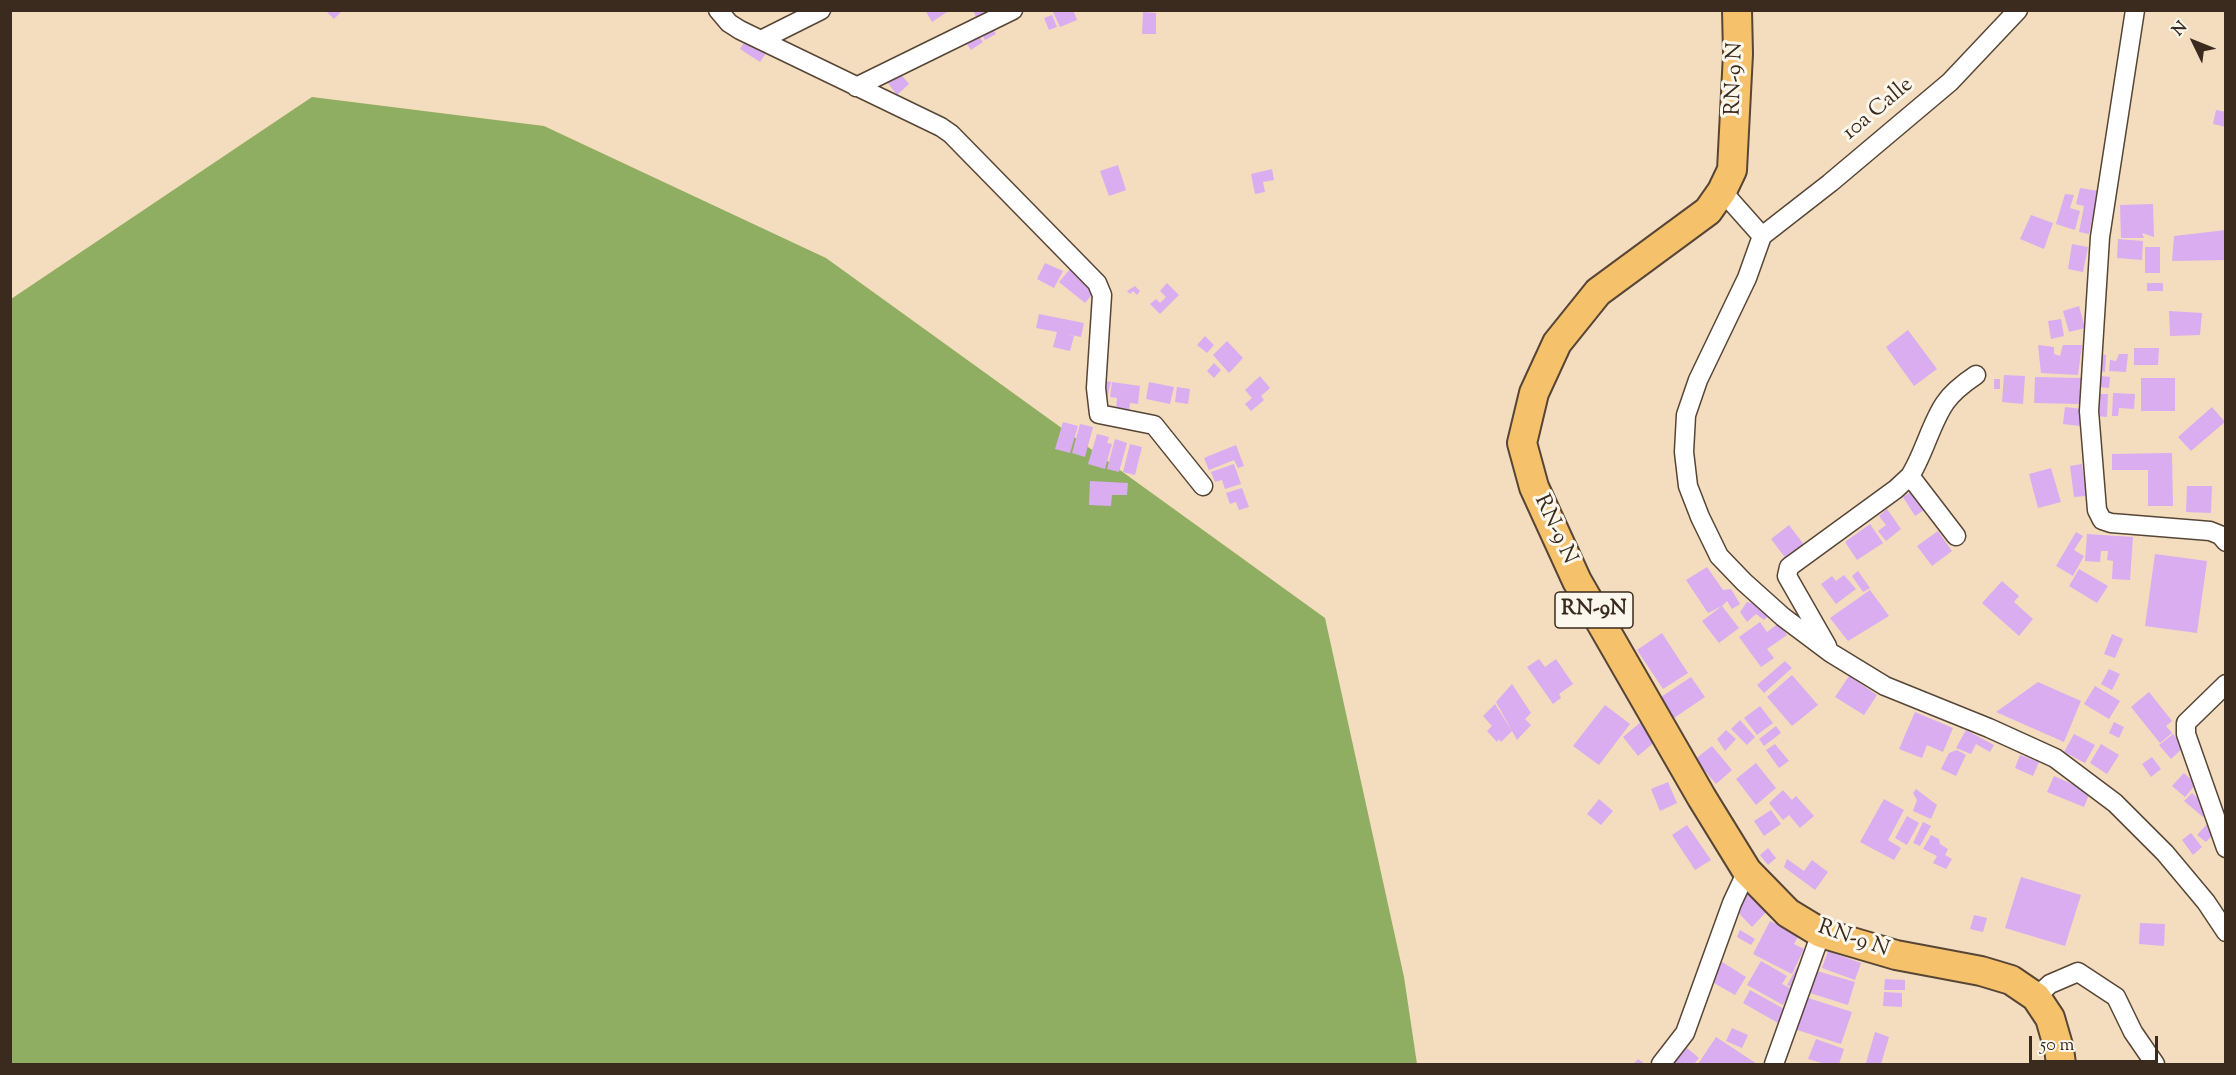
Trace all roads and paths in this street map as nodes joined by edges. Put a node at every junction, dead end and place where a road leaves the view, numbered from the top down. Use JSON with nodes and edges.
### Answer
{"nodes":[{"id":1,"x":718,"y":10,"type":"edge"},
{"id":2,"x":821,"y":10,"type":"edge"},
{"id":3,"x":1013,"y":10,"type":"edge"},
{"id":4,"x":1737,"y":10,"type":"edge"},
{"id":5,"x":2018,"y":10,"type":"edge"},
{"id":6,"x":2135,"y":10,"type":"edge"},
{"id":7,"x":761,"y":40,"type":"junction"},
{"id":8,"x":856,"y":87,"type":"junction"},
{"id":9,"x":1722,"y":192,"type":"junction"},
{"id":10,"x":1762,"y":236,"type":"junction"},
{"id":11,"x":1976,"y":375,"type":"dead end"},
{"id":12,"x":1910,"y":476,"type":"junction"},
{"id":13,"x":1203,"y":486,"type":"dead end"},
{"id":14,"x":1956,"y":536,"type":"dead end"},
{"id":15,"x":2226,"y":542,"type":"edge"},
{"id":16,"x":1831,"y":653,"type":"junction"},
{"id":17,"x":2226,"y":684,"type":"edge"},
{"id":18,"x":2226,"y":848,"type":"edge"},
{"id":19,"x":1748,"y":871,"type":"junction"},
{"id":20,"x":2226,"y":932,"type":"edge"},
{"id":21,"x":1821,"y":933,"type":"junction"},
{"id":22,"x":2036,"y":997,"type":"junction"},
{"id":23,"x":2133,"y":1032,"type":"junction"},
{"id":24,"x":1661,"y":1065,"type":"edge"},
{"id":25,"x":1774,"y":1065,"type":"edge"},
{"id":26,"x":2061,"y":1065,"type":"edge"},
{"id":27,"x":2143,"y":1065,"type":"edge"},
{"id":28,"x":2155,"y":1065,"type":"edge"}],
"edges":[{"from":1,"to":7,"type":"street"},
{"from":2,"to":7,"type":"street"},
{"from":3,"to":8,"type":"street"},
{"from":4,"to":9,"type":"main road","name":"RN-9 N","number":"RN-9N"},
{"from":5,"to":10,"type":"street","name":"10a Calle"},
{"from":6,"to":15,"type":"street"},
{"from":7,"to":8,"type":"street"},
{"from":8,"to":13,"type":"street"},
{"from":9,"to":10,"type":"street"},
{"from":9,"to":19,"type":"main road","name":"RN-9 N","number":"RN-9N"},
{"from":10,"to":16,"type":"street"},
{"from":11,"to":12,"type":"street"},
{"from":12,"to":14,"type":"street"},
{"from":12,"to":16,"type":"street"},
{"from":16,"to":20,"type":"street"},
{"from":17,"to":18,"type":"street"},
{"from":19,"to":21,"type":"main road","name":"RN-9 N","number":"RN-9N"},
{"from":19,"to":24,"type":"street"},
{"from":21,"to":22,"type":"main road","name":"RN-9 N","number":"RN-9N"},
{"from":21,"to":25,"type":"street"},
{"from":22,"to":23,"type":"street"},
{"from":22,"to":26,"type":"main road","name":"RN-9 N","number":"RN-9N"},
{"from":23,"to":27,"type":"street"},
{"from":23,"to":28,"type":"street"}]}
